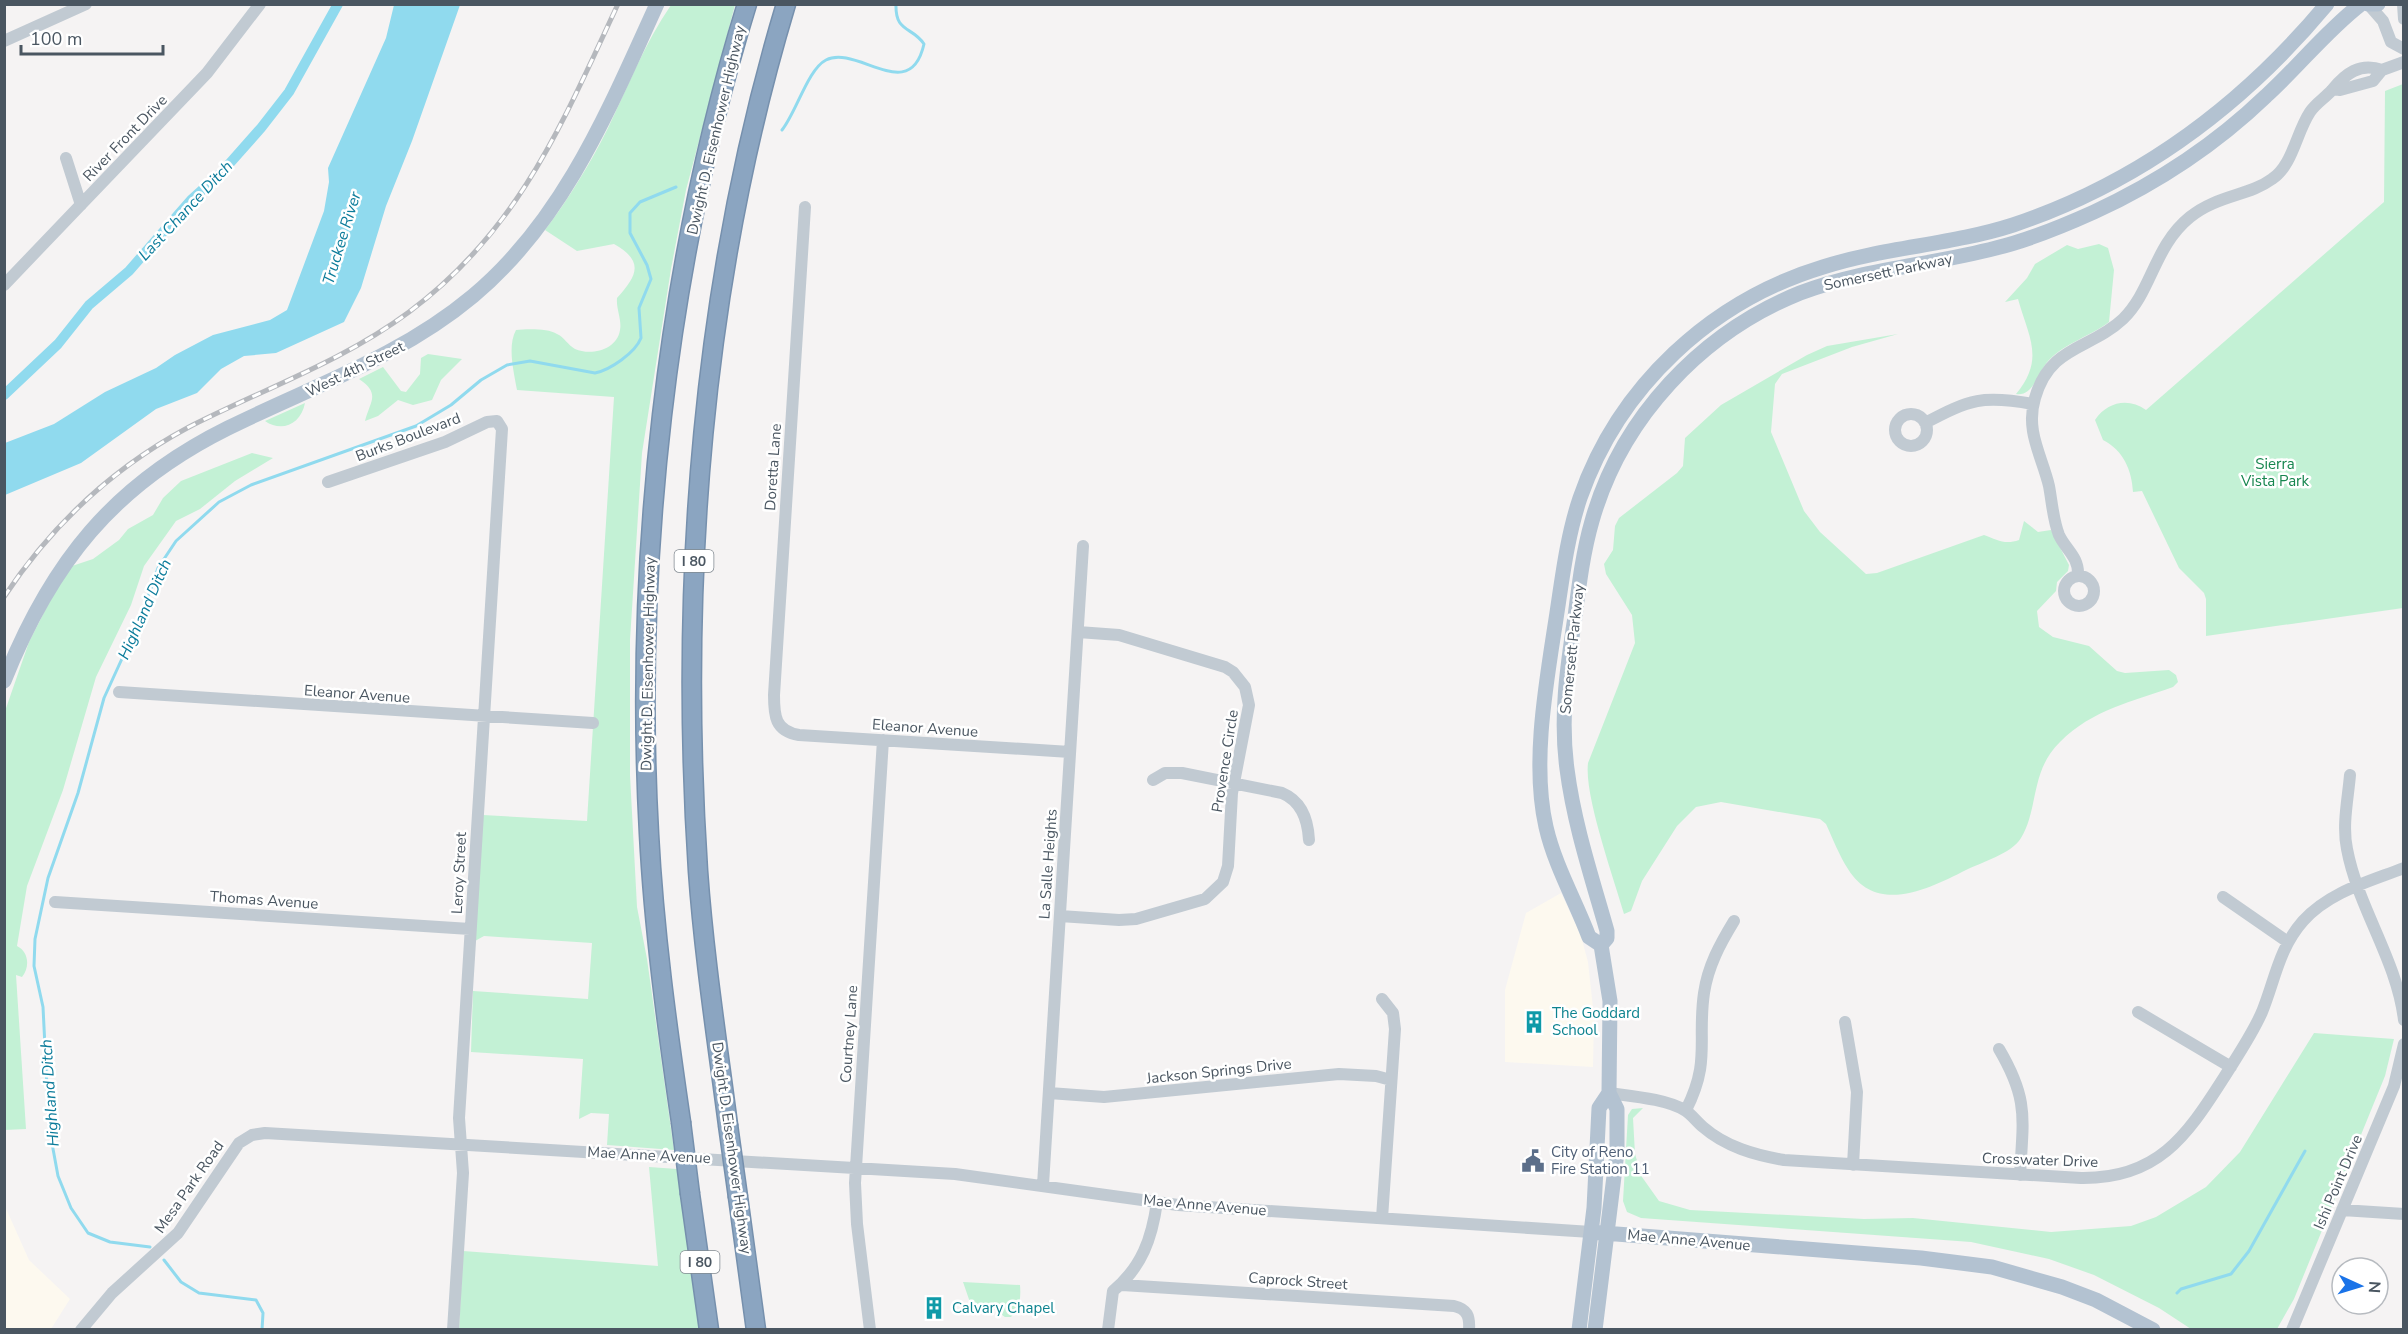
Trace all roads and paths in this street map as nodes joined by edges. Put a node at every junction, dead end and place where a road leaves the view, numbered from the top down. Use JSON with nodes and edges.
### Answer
{"nodes":[{"id":1,"x":86,"y":4,"type":"edge"},
{"id":2,"x":260,"y":4,"type":"edge"},
{"id":3,"x":657,"y":4,"type":"edge"},
{"id":4,"x":747,"y":4,"type":"edge"},
{"id":5,"x":786,"y":4,"type":"edge"},
{"id":6,"x":2327,"y":4,"type":"edge"},
{"id":7,"x":2361,"y":4,"type":"edge"},
{"id":8,"x":2368,"y":4,"type":"edge"},
{"id":9,"x":2378,"y":4,"type":"edge"},
{"id":10,"x":2403,"y":4,"type":"edge"},
{"id":11,"x":2403,"y":19,"type":"edge"},
{"id":12,"x":4,"y":41,"type":"edge"},
{"id":13,"x":2403,"y":49,"type":"edge"},
{"id":14,"x":2403,"y":62,"type":"edge"},
{"id":15,"x":66,"y":158,"type":"dead end"},
{"id":16,"x":81,"y":205,"type":"junction"},
{"id":17,"x":805,"y":207,"type":"dead end"},
{"id":18,"x":4,"y":285,"type":"edge"},
{"id":19,"x":2033,"y":404,"type":"junction"},
{"id":20,"x":497,"y":421,"type":"joint"},
{"id":21,"x":1925,"y":423,"type":"dead end"},
{"id":22,"x":328,"y":482,"type":"dead end"},
{"id":23,"x":1083,"y":546,"type":"dead end"},
{"id":24,"x":2078,"y":575,"type":"dead end"},
{"id":25,"x":1078,"y":632,"type":"junction"},
{"id":26,"x":4,"y":681,"type":"edge"},
{"id":27,"x":119,"y":692,"type":"dead end"},
{"id":28,"x":483,"y":716,"type":"junction"},
{"id":29,"x":593,"y":723,"type":"dead end"},
{"id":30,"x":780,"y":727,"type":"joint"},
{"id":31,"x":883,"y":740,"type":"junction"},
{"id":32,"x":1070,"y":752,"type":"junction"},
{"id":33,"x":2350,"y":775,"type":"dead end"},
{"id":34,"x":1153,"y":780,"type":"dead end"},
{"id":35,"x":1234,"y":783,"type":"junction"},
{"id":36,"x":1309,"y":840,"type":"dead end"},
{"id":37,"x":2403,"y":868,"type":"edge"},
{"id":38,"x":2358,"y":886,"type":"junction"},
{"id":39,"x":2223,"y":897,"type":"dead end"},
{"id":40,"x":55,"y":902,"type":"dead end"},
{"id":41,"x":1060,"y":916,"type":"junction"},
{"id":42,"x":1734,"y":921,"type":"dead end"},
{"id":43,"x":470,"y":928,"type":"junction"},
{"id":44,"x":2288,"y":942,"type":"junction"},
{"id":45,"x":1601,"y":945,"type":"junction"},
{"id":46,"x":1383,"y":999,"type":"dead end"},
{"id":47,"x":2402,"y":1002,"type":"edge"},
{"id":48,"x":2138,"y":1012,"type":"dead end"},
{"id":49,"x":2403,"y":1020,"type":"edge"},
{"id":50,"x":1845,"y":1022,"type":"dead end"},
{"id":51,"x":2403,"y":1044,"type":"edge"},
{"id":52,"x":1999,"y":1048,"type":"dead end"},
{"id":53,"x":2230,"y":1067,"type":"junction"},
{"id":54,"x":1391,"y":1080,"type":"junction"},
{"id":55,"x":1049,"y":1093,"type":"junction"},
{"id":56,"x":1609,"y":1094,"type":"junction"},
{"id":57,"x":1686,"y":1110,"type":"junction"},
{"id":58,"x":246,"y":1138,"type":"joint"},
{"id":59,"x":460,"y":1144,"type":"junction"},
{"id":60,"x":1853,"y":1165,"type":"junction"},
{"id":61,"x":856,"y":1168,"type":"junction"},
{"id":62,"x":2019,"y":1175,"type":"junction"},
{"id":63,"x":1043,"y":1185,"type":"junction"},
{"id":64,"x":1157,"y":1202,"type":"junction"},
{"id":65,"x":2342,"y":1210,"type":"junction"},
{"id":66,"x":2403,"y":1214,"type":"edge"},
{"id":67,"x":1382,"y":1218,"type":"junction"},
{"id":68,"x":1591,"y":1232,"type":"junction"},
{"id":69,"x":1608,"y":1233,"type":"junction"},
{"id":70,"x":1122,"y":1285,"type":"junction"},
{"id":71,"x":81,"y":1329,"type":"edge"},
{"id":72,"x":453,"y":1329,"type":"edge"},
{"id":73,"x":709,"y":1329,"type":"edge"},
{"id":74,"x":756,"y":1329,"type":"edge"},
{"id":75,"x":870,"y":1329,"type":"edge"},
{"id":76,"x":1108,"y":1329,"type":"edge"},
{"id":77,"x":1469,"y":1329,"type":"edge"},
{"id":78,"x":1579,"y":1329,"type":"edge"},
{"id":79,"x":1595,"y":1329,"type":"edge"},
{"id":80,"x":2153,"y":1329,"type":"edge"},
{"id":81,"x":2292,"y":1329,"type":"edge"}],
"edges":[{"from":1,"to":12,"type":"street"},
{"from":2,"to":16,"type":"street","name":"River Front Drive"},
{"from":3,"to":26,"type":"main road","name":"West 4th Street"},
{"from":4,"to":73,"type":"highway","name":"Dwight D. Eisenhower Highway","number":"I 80","bridge":true},
{"from":5,"to":74,"type":"highway","name":"Dwight D. Eisenhower Highway","number":"I 80","bridge":true},
{"from":6,"to":45,"type":"main road","name":"Somersett Parkway"},
{"from":7,"to":45,"type":"main road","name":"Somersett Parkway"},
{"from":8,"to":9,"type":"main road"},
{"from":8,"to":13,"type":"street"},
{"from":10,"to":11,"type":"street"},
{"from":14,"to":19,"type":"street"},
{"from":15,"to":16,"type":"street"},
{"from":16,"to":18,"type":"street","name":"River Front Drive"},
{"from":17,"to":30,"type":"street","name":"Doretta Lane"},
{"from":19,"to":21,"type":"street"},
{"from":19,"to":24,"type":"street"},
{"from":20,"to":22,"type":"street","name":"Burks Boulevard"},
{"from":20,"to":28,"type":"street","name":"Leroy Street"},
{"from":23,"to":25,"type":"street","name":"La Salle Heights"},
{"from":25,"to":32,"type":"street","name":"La Salle Heights"},
{"from":25,"to":35,"type":"street","name":"Provence Circle"},
{"from":27,"to":28,"type":"street","name":"Eleanor Avenue"},
{"from":28,"to":29,"type":"street","name":"Eleanor Avenue"},
{"from":28,"to":43,"type":"street","name":"Leroy Street"},
{"from":30,"to":31,"type":"street","name":"Eleanor Avenue"},
{"from":31,"to":32,"type":"street","name":"Eleanor Avenue"},
{"from":31,"to":61,"type":"street","name":"Courtney Lane"},
{"from":32,"to":41,"type":"street","name":"La Salle Heights"},
{"from":33,"to":38,"type":"street"},
{"from":34,"to":35,"type":"street"},
{"from":35,"to":36,"type":"street"},
{"from":35,"to":41,"type":"street","name":"Provence Circle"},
{"from":37,"to":38,"type":"street","name":"Crosswater Drive"},
{"from":38,"to":44,"type":"street","name":"Crosswater Drive"},
{"from":38,"to":47,"type":"street"},
{"from":39,"to":44,"type":"street"},
{"from":40,"to":43,"type":"street","name":"Thomas Avenue"},
{"from":41,"to":55,"type":"street","name":"La Salle Heights"},
{"from":42,"to":57,"type":"street"},
{"from":43,"to":59,"type":"street","name":"Leroy Street"},
{"from":44,"to":53,"type":"street","name":"Crosswater Drive"},
{"from":45,"to":56,"type":"main road","name":"Somersett Parkway"},
{"from":46,"to":54,"type":"street"},
{"from":47,"to":49,"type":"street"},
{"from":48,"to":53,"type":"street"},
{"from":50,"to":60,"type":"street"},
{"from":51,"to":65,"type":"street","name":"Ishi Point Drive"},
{"from":52,"to":62,"type":"street"},
{"from":53,"to":62,"type":"street","name":"Crosswater Drive"},
{"from":54,"to":55,"type":"street","name":"Jackson Springs Drive"},
{"from":54,"to":67,"type":"street"},
{"from":55,"to":63,"type":"street","name":"La Salle Heights"},
{"from":56,"to":57,"type":"street","name":"Crosswater Drive"},
{"from":56,"to":68,"type":"main road","name":"Somersett Parkway"},
{"from":56,"to":69,"type":"main road","name":"Somersett Parkway"},
{"from":57,"to":60,"type":"street","name":"Crosswater Drive"},
{"from":58,"to":59,"type":"street","name":"Mae Anne Avenue"},
{"from":58,"to":71,"type":"street","name":"Mesa Park Road"},
{"from":59,"to":61,"type":"street","name":"Mae Anne Avenue"},
{"from":59,"to":72,"type":"street","name":"Leroy Street"},
{"from":60,"to":62,"type":"street","name":"Crosswater Drive"},
{"from":61,"to":63,"type":"street","name":"Mae Anne Avenue"},
{"from":61,"to":75,"type":"street","name":"Courtney Lane"},
{"from":63,"to":64,"type":"street","name":"Mae Anne Avenue"},
{"from":64,"to":67,"type":"street","name":"Mae Anne Avenue"},
{"from":64,"to":70,"type":"street"},
{"from":65,"to":66,"type":"street"},
{"from":65,"to":81,"type":"street","name":"Ishi Point Drive"},
{"from":67,"to":68,"type":"street","name":"Mae Anne Avenue"},
{"from":68,"to":69,"type":"main road","name":"Mae Anne Avenue"},
{"from":68,"to":78,"type":"main road","name":"Somersett Parkway"},
{"from":69,"to":79,"type":"main road","name":"Somersett Parkway"},
{"from":69,"to":80,"type":"main road","name":"Mae Anne Avenue"},
{"from":70,"to":76,"type":"street"},
{"from":70,"to":77,"type":"street","name":"Caprock Street"}]}
